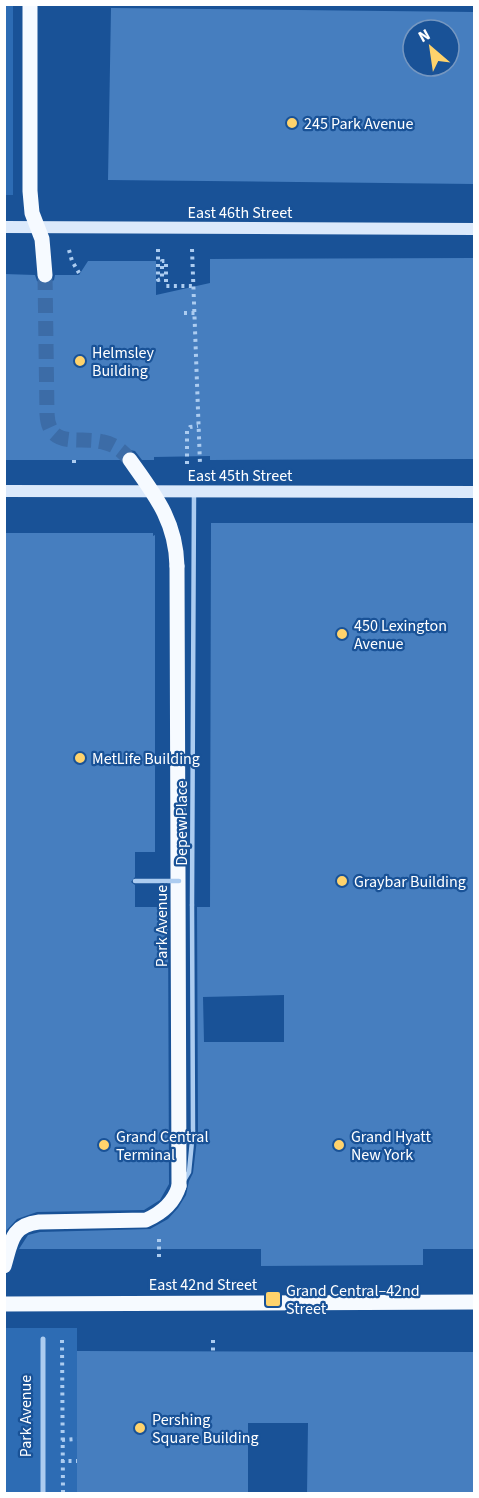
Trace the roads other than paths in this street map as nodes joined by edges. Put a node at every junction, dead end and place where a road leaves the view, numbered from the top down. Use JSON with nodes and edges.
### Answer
{"nodes":[{"id":1,"x":30,"y":4,"type":"edge"},
{"id":2,"x":4,"y":227,"type":"edge"},
{"id":3,"x":38,"y":228,"type":"junction"},
{"id":4,"x":474,"y":229,"type":"edge"},
{"id":5,"x":45,"y":274,"type":"tunnel mouth"},
{"id":6,"x":130,"y":460,"type":"tunnel mouth"},
{"id":7,"x":4,"y":491,"type":"edge"},
{"id":8,"x":194,"y":492,"type":"junction"},
{"id":9,"x":474,"y":492,"type":"edge"},
{"id":10,"x":135,"y":881,"type":"dead end"},
{"id":11,"x":179,"y":881,"type":"junction"},
{"id":12,"x":179,"y":1186,"type":"junction"},
{"id":13,"x":4,"y":1266,"type":"edge"},
{"id":14,"x":474,"y":1302,"type":"edge"},
{"id":15,"x":4,"y":1304,"type":"edge"},
{"id":16,"x":44,"y":1339,"type":"dead end"},
{"id":17,"x":43,"y":1494,"type":"edge"}],
"edges":[{"from":1,"to":3,"type":"main road"},
{"from":2,"to":3,"type":"main road","name":"East 46th Street"},
{"from":3,"to":4,"type":"main road","name":"East 46th Street"},
{"from":3,"to":5,"type":"main road"},
{"from":6,"to":11,"type":"main road","name":"Park Avenue","bridge":true},
{"from":7,"to":8,"type":"main road","name":"East 45th Street"},
{"from":8,"to":9,"type":"main road","name":"East 45th Street"},
{"from":8,"to":12,"type":"lane","name":"Depew Place","bridge":true},
{"from":10,"to":11,"type":"lane","bridge":true},
{"from":11,"to":12,"type":"main road","name":"Park Avenue"},
{"from":12,"to":13,"type":"main road","bridge":true},
{"from":14,"to":15,"type":"main road","name":"East 42nd Street"},
{"from":16,"to":17,"type":"street","name":"Park Avenue"}]}
